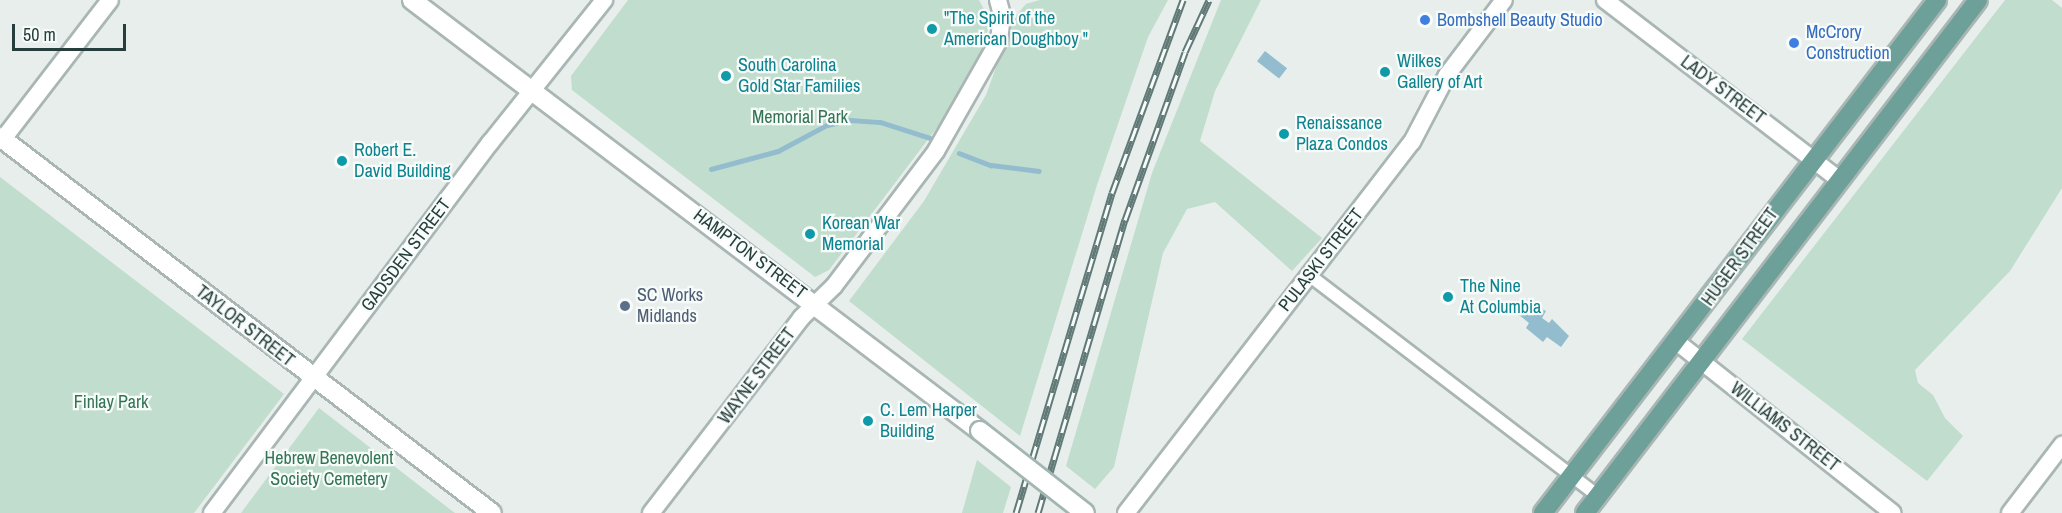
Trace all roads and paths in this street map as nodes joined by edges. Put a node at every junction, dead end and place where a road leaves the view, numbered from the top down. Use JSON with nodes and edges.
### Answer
{"nodes":[{"id":1,"x":110,"y":0,"type":"edge"},
{"id":2,"x":412,"y":0,"type":"edge"},
{"id":3,"x":604,"y":0,"type":"edge"},
{"id":4,"x":1001,"y":0,"type":"edge"},
{"id":5,"x":1504,"y":0,"type":"edge"},
{"id":6,"x":1605,"y":0,"type":"edge"},
{"id":7,"x":1937,"y":0,"type":"edge"},
{"id":8,"x":1978,"y":0,"type":"edge"},
{"id":9,"x":532,"y":88,"type":"junction"},
{"id":10,"x":2,"y":138,"type":"edge"},
{"id":11,"x":1812,"y":159,"type":"junction"},
{"id":12,"x":1840,"y":180,"type":"junction"},
{"id":13,"x":1309,"y":275,"type":"junction"},
{"id":14,"x":813,"y":303,"type":"junction"},
{"id":15,"x":1677,"y":342,"type":"junction"},
{"id":16,"x":1702,"y":362,"type":"junction"},
{"id":17,"x":312,"y":378,"type":"junction"},
{"id":18,"x":2062,"y":445,"type":"edge"},
{"id":19,"x":1572,"y":476,"type":"junction"},
{"id":20,"x":1598,"y":496,"type":"junction"},
{"id":21,"x":212,"y":513,"type":"edge"},
{"id":22,"x":492,"y":513,"type":"edge"},
{"id":23,"x":651,"y":513,"type":"edge"},
{"id":24,"x":1085,"y":513,"type":"edge"},
{"id":25,"x":1126,"y":513,"type":"edge"},
{"id":26,"x":1543,"y":513,"type":"edge"},
{"id":27,"x":1585,"y":513,"type":"edge"},
{"id":28,"x":1893,"y":513,"type":"edge"},
{"id":29,"x":2010,"y":513,"type":"edge"}],
"edges":[{"from":1,"to":10,"type":"street"},
{"from":2,"to":9,"type":"main road","name":"HAMPTON STREET"},
{"from":3,"to":9,"type":"street","name":"GADSDEN STREET"},
{"from":4,"to":14,"type":"street","name":"WAYNE STREET"},
{"from":5,"to":13,"type":"street","name":"PULASKI STREET"},
{"from":6,"to":11,"type":"street","name":"LADY STREET"},
{"from":7,"to":11,"type":"main road","name":"HUGER STREET"},
{"from":8,"to":12,"type":"main road","name":"HUGER STREET"},
{"from":9,"to":14,"type":"main road","name":"HAMPTON STREET"},
{"from":9,"to":17,"type":"street","name":"GADSDEN STREET"},
{"from":10,"to":17,"type":"main road","name":"TAYLOR STREET"},
{"from":11,"to":12,"type":"street","name":"LADY STREET"},
{"from":11,"to":15,"type":"main road","name":"HUGER STREET"},
{"from":12,"to":16,"type":"main road","name":"HUGER STREET"},
{"from":13,"to":19,"type":"street"},
{"from":13,"to":25,"type":"street","name":"PULASKI STREET"},
{"from":14,"to":23,"type":"street","name":"WAYNE STREET"},
{"from":14,"to":24,"type":"main road","name":"HAMPTON STREET","bridge":true},
{"from":15,"to":16,"type":"street","name":"WILLIAMS STREET"},
{"from":15,"to":19,"type":"main road","name":"HUGER STREET"},
{"from":16,"to":20,"type":"main road","name":"HUGER STREET"},
{"from":16,"to":28,"type":"street","name":"WILLIAMS STREET"},
{"from":17,"to":21,"type":"street","name":"GADSDEN STREET"},
{"from":17,"to":22,"type":"main road","name":"TAYLOR STREET"},
{"from":18,"to":29,"type":"street"},
{"from":19,"to":20,"type":"street"},
{"from":19,"to":26,"type":"main road","name":"HUGER STREET"},
{"from":20,"to":27,"type":"main road","name":"HUGER STREET"}]}
